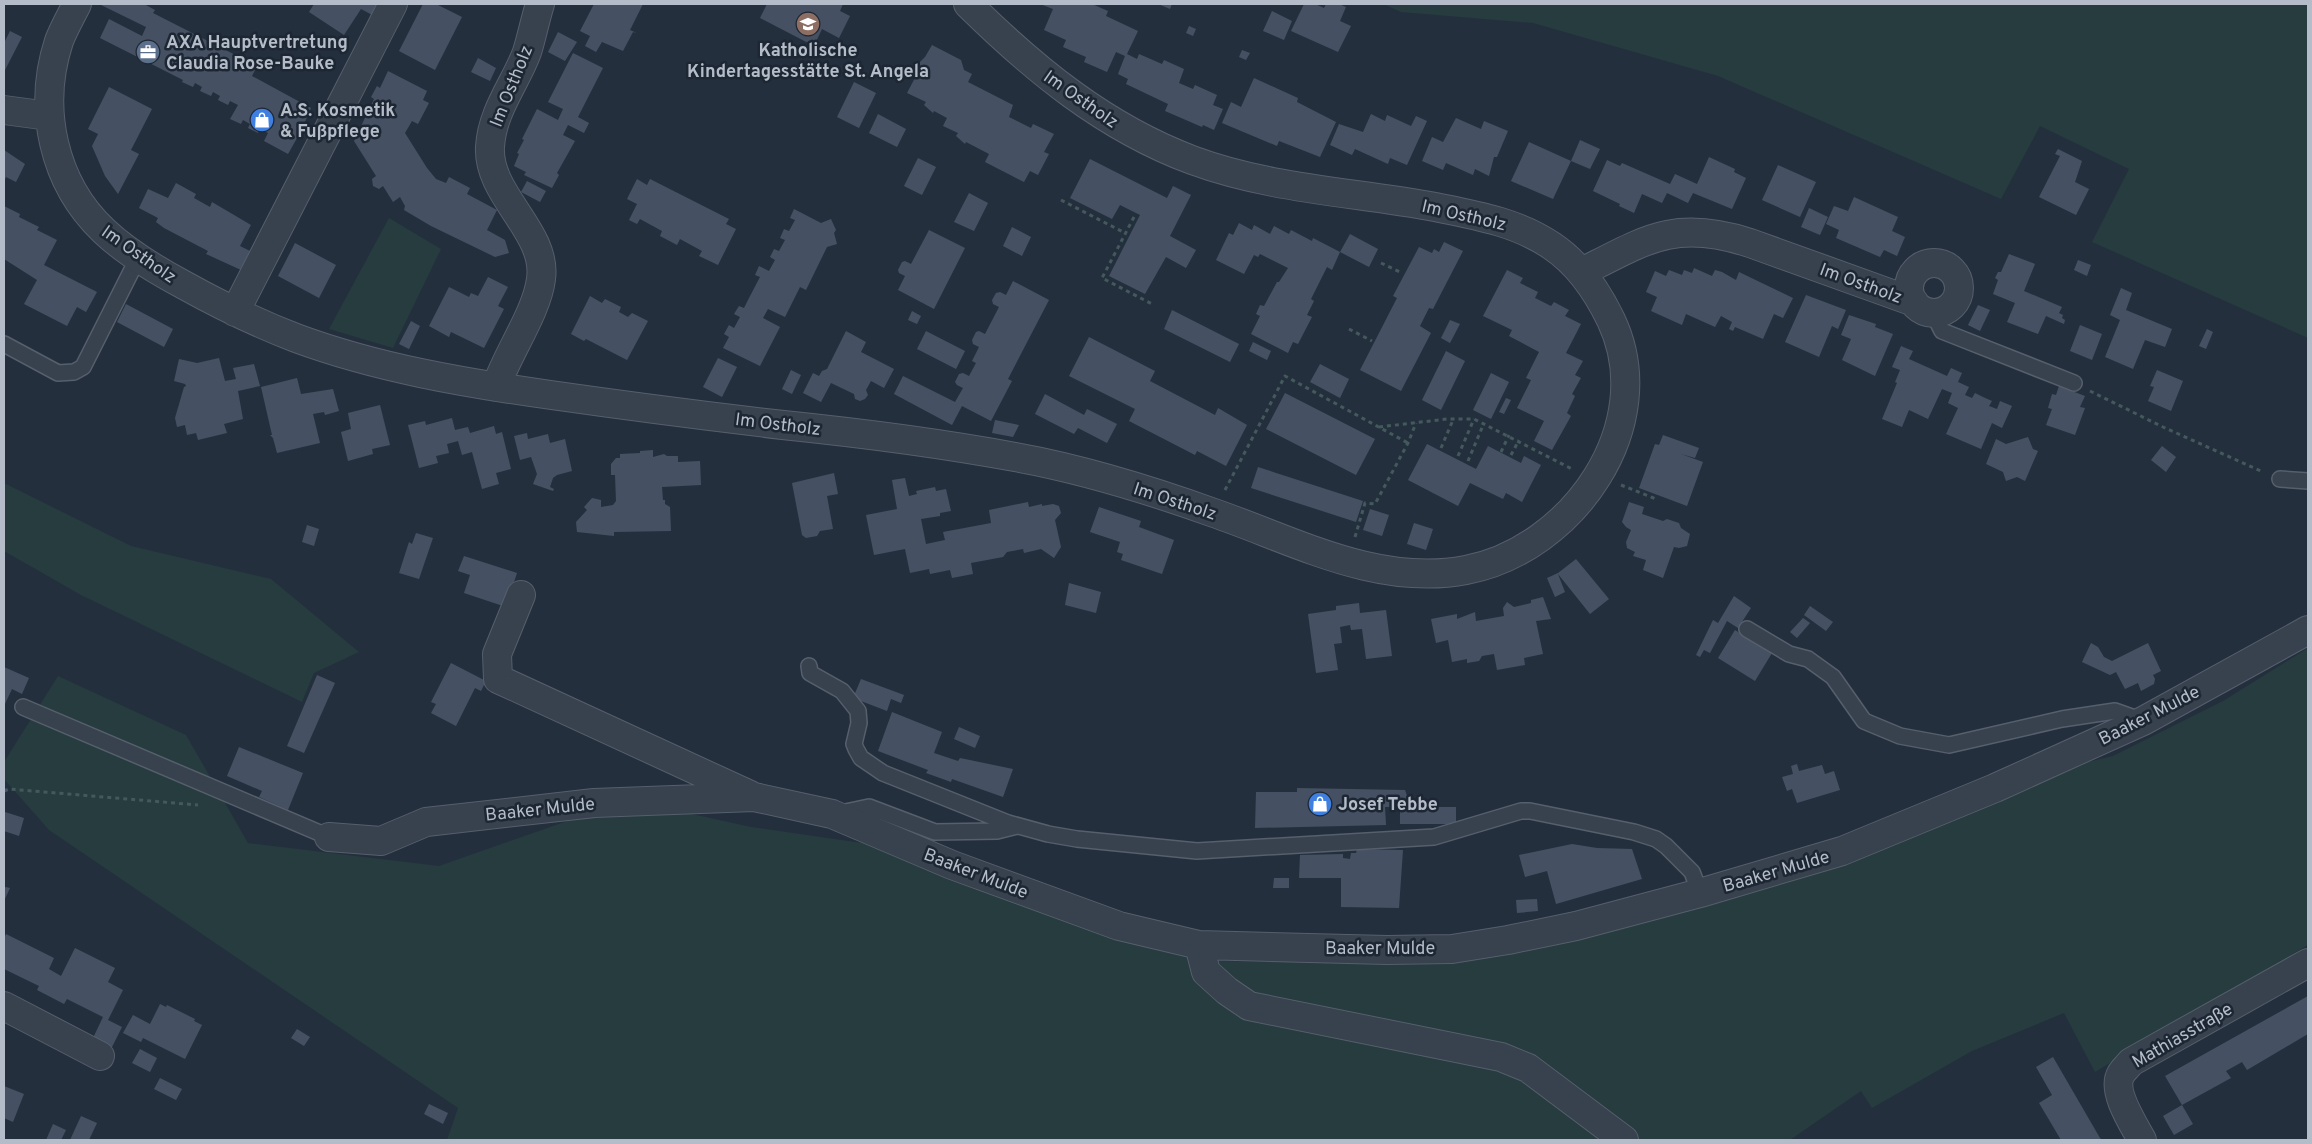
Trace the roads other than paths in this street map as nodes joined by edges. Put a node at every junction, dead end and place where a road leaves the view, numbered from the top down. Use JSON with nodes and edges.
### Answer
{"nodes":[{"id":1,"x":77,"y":4,"type":"edge"},
{"id":2,"x":394,"y":4,"type":"edge"},
{"id":3,"x":540,"y":4,"type":"edge"},
{"id":4,"x":968,"y":4,"type":"edge"},
{"id":5,"x":4,"y":110,"type":"edge"},
{"id":6,"x":49,"y":116,"type":"junction"},
{"id":7,"x":138,"y":258,"type":"junction"},
{"id":8,"x":1582,"y":272,"type":"junction"},
{"id":9,"x":1924,"y":307,"type":"joint"},
{"id":10,"x":235,"y":312,"type":"junction"},
{"id":11,"x":4,"y":344,"type":"edge"},
{"id":12,"x":2074,"y":383,"type":"road end"},
{"id":13,"x":496,"y":388,"type":"junction"},
{"id":14,"x":2280,"y":479,"type":"dead end"},
{"id":15,"x":2308,"y":481,"type":"edge"},
{"id":16,"x":521,"y":595,"type":"dead end"},
{"id":17,"x":1747,"y":629,"type":"dead end"},
{"id":18,"x":2308,"y":630,"type":"edge"},
{"id":19,"x":809,"y":666,"type":"dead end"},
{"id":20,"x":23,"y":707,"type":"dead end"},
{"id":21,"x":2143,"y":721,"type":"junction"},
{"id":22,"x":754,"y":797,"type":"junction"},
{"id":23,"x":832,"y":814,"type":"junction"},
{"id":24,"x":1021,"y":825,"type":"junction"},
{"id":25,"x":329,"y":838,"type":"joint"},
{"id":26,"x":1700,"y":893,"type":"junction"},
{"id":27,"x":1200,"y":945,"type":"junction"},
{"id":28,"x":2308,"y":963,"type":"edge"},
{"id":29,"x":4,"y":1006,"type":"edge"},
{"id":30,"x":100,"y":1056,"type":"dead end"},
{"id":31,"x":1624,"y":1140,"type":"edge"},
{"id":32,"x":2142,"y":1140,"type":"edge"}],
"edges":[{"from":1,"to":6,"type":"street","name":"Im Ostholz"},
{"from":2,"to":10,"type":"street"},
{"from":3,"to":13,"type":"street","name":"Im Ostholz"},
{"from":4,"to":8,"type":"street","name":"Im Ostholz"},
{"from":5,"to":6,"type":"street"},
{"from":6,"to":7,"type":"street","name":"Im Ostholz"},
{"from":7,"to":10,"type":"street","name":"Im Ostholz"},
{"from":7,"to":11,"type":"lane"},
{"from":8,"to":9,"type":"street","name":"Im Ostholz"},
{"from":8,"to":13,"type":"street","name":"Im Ostholz"},
{"from":9,"to":12,"type":"lane","name":"Im Ostholz"},
{"from":10,"to":13,"type":"street","name":"Im Ostholz"},
{"from":14,"to":15,"type":"lane"},
{"from":16,"to":22,"type":"street","name":"Baaker Mulde"},
{"from":17,"to":21,"type":"lane"},
{"from":18,"to":21,"type":"street","name":"Baaker Mulde"},
{"from":19,"to":24,"type":"lane"},
{"from":20,"to":25,"type":"lane"},
{"from":21,"to":26,"type":"street","name":"Baaker Mulde"},
{"from":22,"to":23,"type":"street","name":"Baaker Mulde"},
{"from":22,"to":25,"type":"street","name":"Baaker Mulde"},
{"from":23,"to":24,"type":"lane"},
{"from":23,"to":27,"type":"street","name":"Baaker Mulde"},
{"from":24,"to":26,"type":"lane"},
{"from":26,"to":27,"type":"street","name":"Baaker Mulde"},
{"from":27,"to":31,"type":"street"},
{"from":28,"to":32,"type":"street","name":"Mathiasstraße"},
{"from":29,"to":30,"type":"street"}]}
